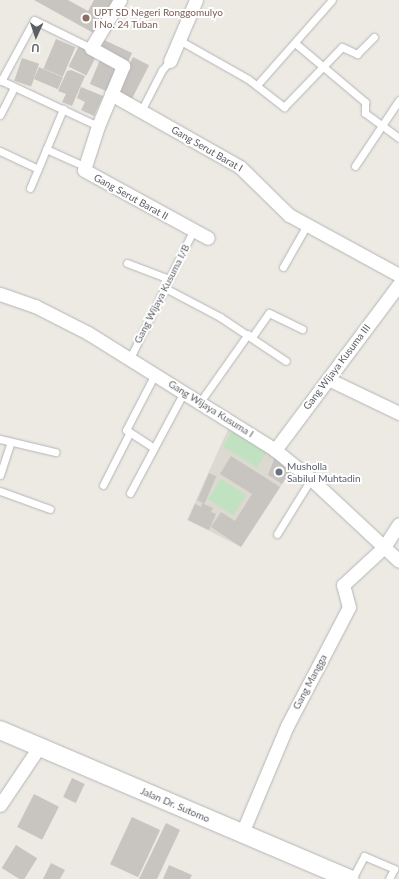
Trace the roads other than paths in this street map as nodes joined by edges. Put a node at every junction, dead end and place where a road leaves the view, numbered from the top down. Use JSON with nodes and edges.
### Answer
{"nodes":[{"id":1,"x":120,"y":0,"type":"edge"},
{"id":2,"x":196,"y":0,"type":"edge"},
{"id":3,"x":332,"y":0,"type":"edge"},
{"id":4,"x":374,"y":37,"type":"dead end"},
{"id":5,"x":179,"y":40,"type":"junction"},
{"id":6,"x":295,"y":43,"type":"junction"},
{"id":7,"x":91,"y":48,"type":"junction"},
{"id":8,"x":170,"y":61,"type":"joint"},
{"id":9,"x":324,"y":68,"type":"junction"},
{"id":10,"x":1,"y":80,"type":"edge"},
{"id":11,"x":257,"y":85,"type":"junction"},
{"id":12,"x":14,"y":87,"type":"junction"},
{"id":13,"x":111,"y":94,"type":"junction"},
{"id":14,"x":399,"y":100,"type":"edge"},
{"id":15,"x":63,"y":109,"type":"junction"},
{"id":16,"x":141,"y":111,"type":"junction"},
{"id":17,"x":0,"y":115,"type":"edge"},
{"id":18,"x":98,"y":126,"type":"junction"},
{"id":19,"x":382,"y":126,"type":"junction"},
{"id":20,"x":399,"y":138,"type":"edge"},
{"id":21,"x":46,"y":149,"type":"junction"},
{"id":22,"x":0,"y":151,"type":"edge"},
{"id":23,"x":84,"y":166,"type":"junction"},
{"id":24,"x":355,"y":166,"type":"dead end"},
{"id":25,"x":38,"y":169,"type":"junction"},
{"id":26,"x":30,"y":188,"type":"dead end"},
{"id":27,"x":307,"y":224,"type":"junction"},
{"id":28,"x":194,"y":231,"type":"junction"},
{"id":29,"x":208,"y":238,"type":"dead end"},
{"id":30,"x":128,"y":263,"type":"dead end"},
{"id":31,"x":283,"y":267,"type":"dead end"},
{"id":32,"x":399,"y":275,"type":"edge"},
{"id":33,"x":169,"y":279,"type":"junction"},
{"id":34,"x":399,"y":284,"type":"edge"},
{"id":35,"x":165,"y":288,"type":"junction"},
{"id":36,"x":0,"y":294,"type":"edge"},
{"id":37,"x":302,"y":329,"type":"dead end"},
{"id":38,"x":250,"y":336,"type":"junction"},
{"id":39,"x":130,"y":358,"type":"junction"},
{"id":40,"x":286,"y":361,"type":"dead end"},
{"id":41,"x":155,"y":374,"type":"junction"},
{"id":42,"x":328,"y":379,"type":"junction"},
{"id":43,"x":184,"y":392,"type":"junction"},
{"id":44,"x":200,"y":402,"type":"junction"},
{"id":45,"x":399,"y":413,"type":"edge"},
{"id":46,"x":129,"y":434,"type":"junction"},
{"id":47,"x":0,"y":439,"type":"edge"},
{"id":48,"x":11,"y":442,"type":"junction"},
{"id":49,"x":154,"y":448,"type":"junction"},
{"id":50,"x":275,"y":450,"type":"junction"},
{"id":51,"x":55,"y":452,"type":"dead end"},
{"id":52,"x":0,"y":475,"type":"edge"},
{"id":53,"x":311,"y":479,"type":"junction"},
{"id":54,"x":103,"y":485,"type":"dead end"},
{"id":55,"x":0,"y":490,"type":"edge"},
{"id":56,"x":130,"y":493,"type":"dead end"},
{"id":57,"x":50,"y":509,"type":"dead end"},
{"id":58,"x":399,"y":524,"type":"edge"},
{"id":59,"x":277,"y":534,"type":"dead end"},
{"id":60,"x":384,"y":547,"type":"junction"},
{"id":61,"x":399,"y":561,"type":"edge"},
{"id":62,"x":0,"y":730,"type":"edge"},
{"id":63,"x":39,"y":747,"type":"junction"},
{"id":64,"x":0,"y":805,"type":"edge"},
{"id":65,"x":242,"y":833,"type":"junction"},
{"id":66,"x":342,"y":877,"type":"edge"},
{"id":67,"x":389,"y":879,"type":"edge"}],
"edges":[{"from":1,"to":7,"type":"street"},
{"from":2,"to":5,"type":"street"},
{"from":3,"to":6,"type":"lane"},
{"from":4,"to":9,"type":"lane"},
{"from":5,"to":8,"type":"street"},
{"from":5,"to":11,"type":"lane"},
{"from":6,"to":9,"type":"lane"},
{"from":6,"to":11,"type":"lane"},
{"from":7,"to":10,"type":"lane"},
{"from":7,"to":13,"type":"street","name":"Gang Serut Barat II"},
{"from":8,"to":16,"type":"lane"},
{"from":9,"to":11,"type":"lane"},
{"from":9,"to":19,"type":"lane"},
{"from":10,"to":12,"type":"lane"},
{"from":12,"to":15,"type":"lane"},
{"from":12,"to":17,"type":"lane"},
{"from":13,"to":16,"type":"street","name":"Gang Serut Barat I"},
{"from":13,"to":18,"type":"street","name":"Gang Serut Barat II"},
{"from":14,"to":19,"type":"lane"},
{"from":15,"to":18,"type":"lane"},
{"from":15,"to":21,"type":"lane"},
{"from":16,"to":27,"type":"street","name":"Gang Serut Barat I"},
{"from":18,"to":23,"type":"street","name":"Gang Serut Barat II"},
{"from":19,"to":20,"type":"lane"},
{"from":19,"to":24,"type":"lane"},
{"from":21,"to":23,"type":"lane"},
{"from":21,"to":25,"type":"lane"},
{"from":22,"to":25,"type":"lane"},
{"from":23,"to":28,"type":"street","name":"Gang Serut Barat II"},
{"from":25,"to":26,"type":"lane"},
{"from":27,"to":31,"type":"lane"},
{"from":27,"to":32,"type":"street","name":"Gang Serut Barat I"},
{"from":28,"to":29,"type":"street","name":"Gang Serut Barat II"},
{"from":28,"to":33,"type":"lane","name":"Gang Wijaya Kusuma I/B"},
{"from":30,"to":33,"type":"lane"},
{"from":33,"to":35,"type":"lane","name":"Gang Wijaya Kusuma I/B"},
{"from":34,"to":42,"type":"street","name":"Gang Wijaya Kusuma III"},
{"from":35,"to":38,"type":"lane"},
{"from":35,"to":39,"type":"lane","name":"Gang Wijaya Kusuma I/B"},
{"from":36,"to":39,"type":"street","name":"Gang Wijaya Kusuma I"},
{"from":37,"to":38,"type":"lane"},
{"from":38,"to":40,"type":"lane"},
{"from":38,"to":44,"type":"lane"},
{"from":39,"to":41,"type":"street","name":"Gang Wijaya Kusuma I"},
{"from":41,"to":43,"type":"street","name":"Gang Wijaya Kusuma I"},
{"from":41,"to":46,"type":"lane"},
{"from":42,"to":45,"type":"street"},
{"from":42,"to":50,"type":"street","name":"Gang Wijaya Kusuma III"},
{"from":43,"to":44,"type":"street","name":"Gang Wijaya Kusuma I"},
{"from":43,"to":49,"type":"lane"},
{"from":44,"to":50,"type":"street","name":"Gang Wijaya Kusuma I"},
{"from":46,"to":49,"type":"lane"},
{"from":46,"to":54,"type":"lane"},
{"from":47,"to":48,"type":"lane"},
{"from":48,"to":51,"type":"lane"},
{"from":48,"to":52,"type":"lane"},
{"from":49,"to":56,"type":"lane"},
{"from":50,"to":53,"type":"street","name":"Gang Wijaya Kusuma I"},
{"from":53,"to":59,"type":"lane"},
{"from":53,"to":60,"type":"street","name":"Gang Wijaya Kusuma I"},
{"from":55,"to":57,"type":"lane"},
{"from":58,"to":60,"type":"street"},
{"from":60,"to":61,"type":"street","name":"Gang Wijaya Kusuma I"},
{"from":60,"to":65,"type":"street","name":"Gang Mangga"},
{"from":62,"to":63,"type":"main road","name":"Jalan Dr. Sutomo"},
{"from":63,"to":64,"type":"street"},
{"from":63,"to":65,"type":"main road","name":"Jalan Dr. Sutomo"},
{"from":65,"to":66,"type":"main road","name":"Jalan Dr. Sutomo"},
{"from":66,"to":67,"type":"lane"}]}
